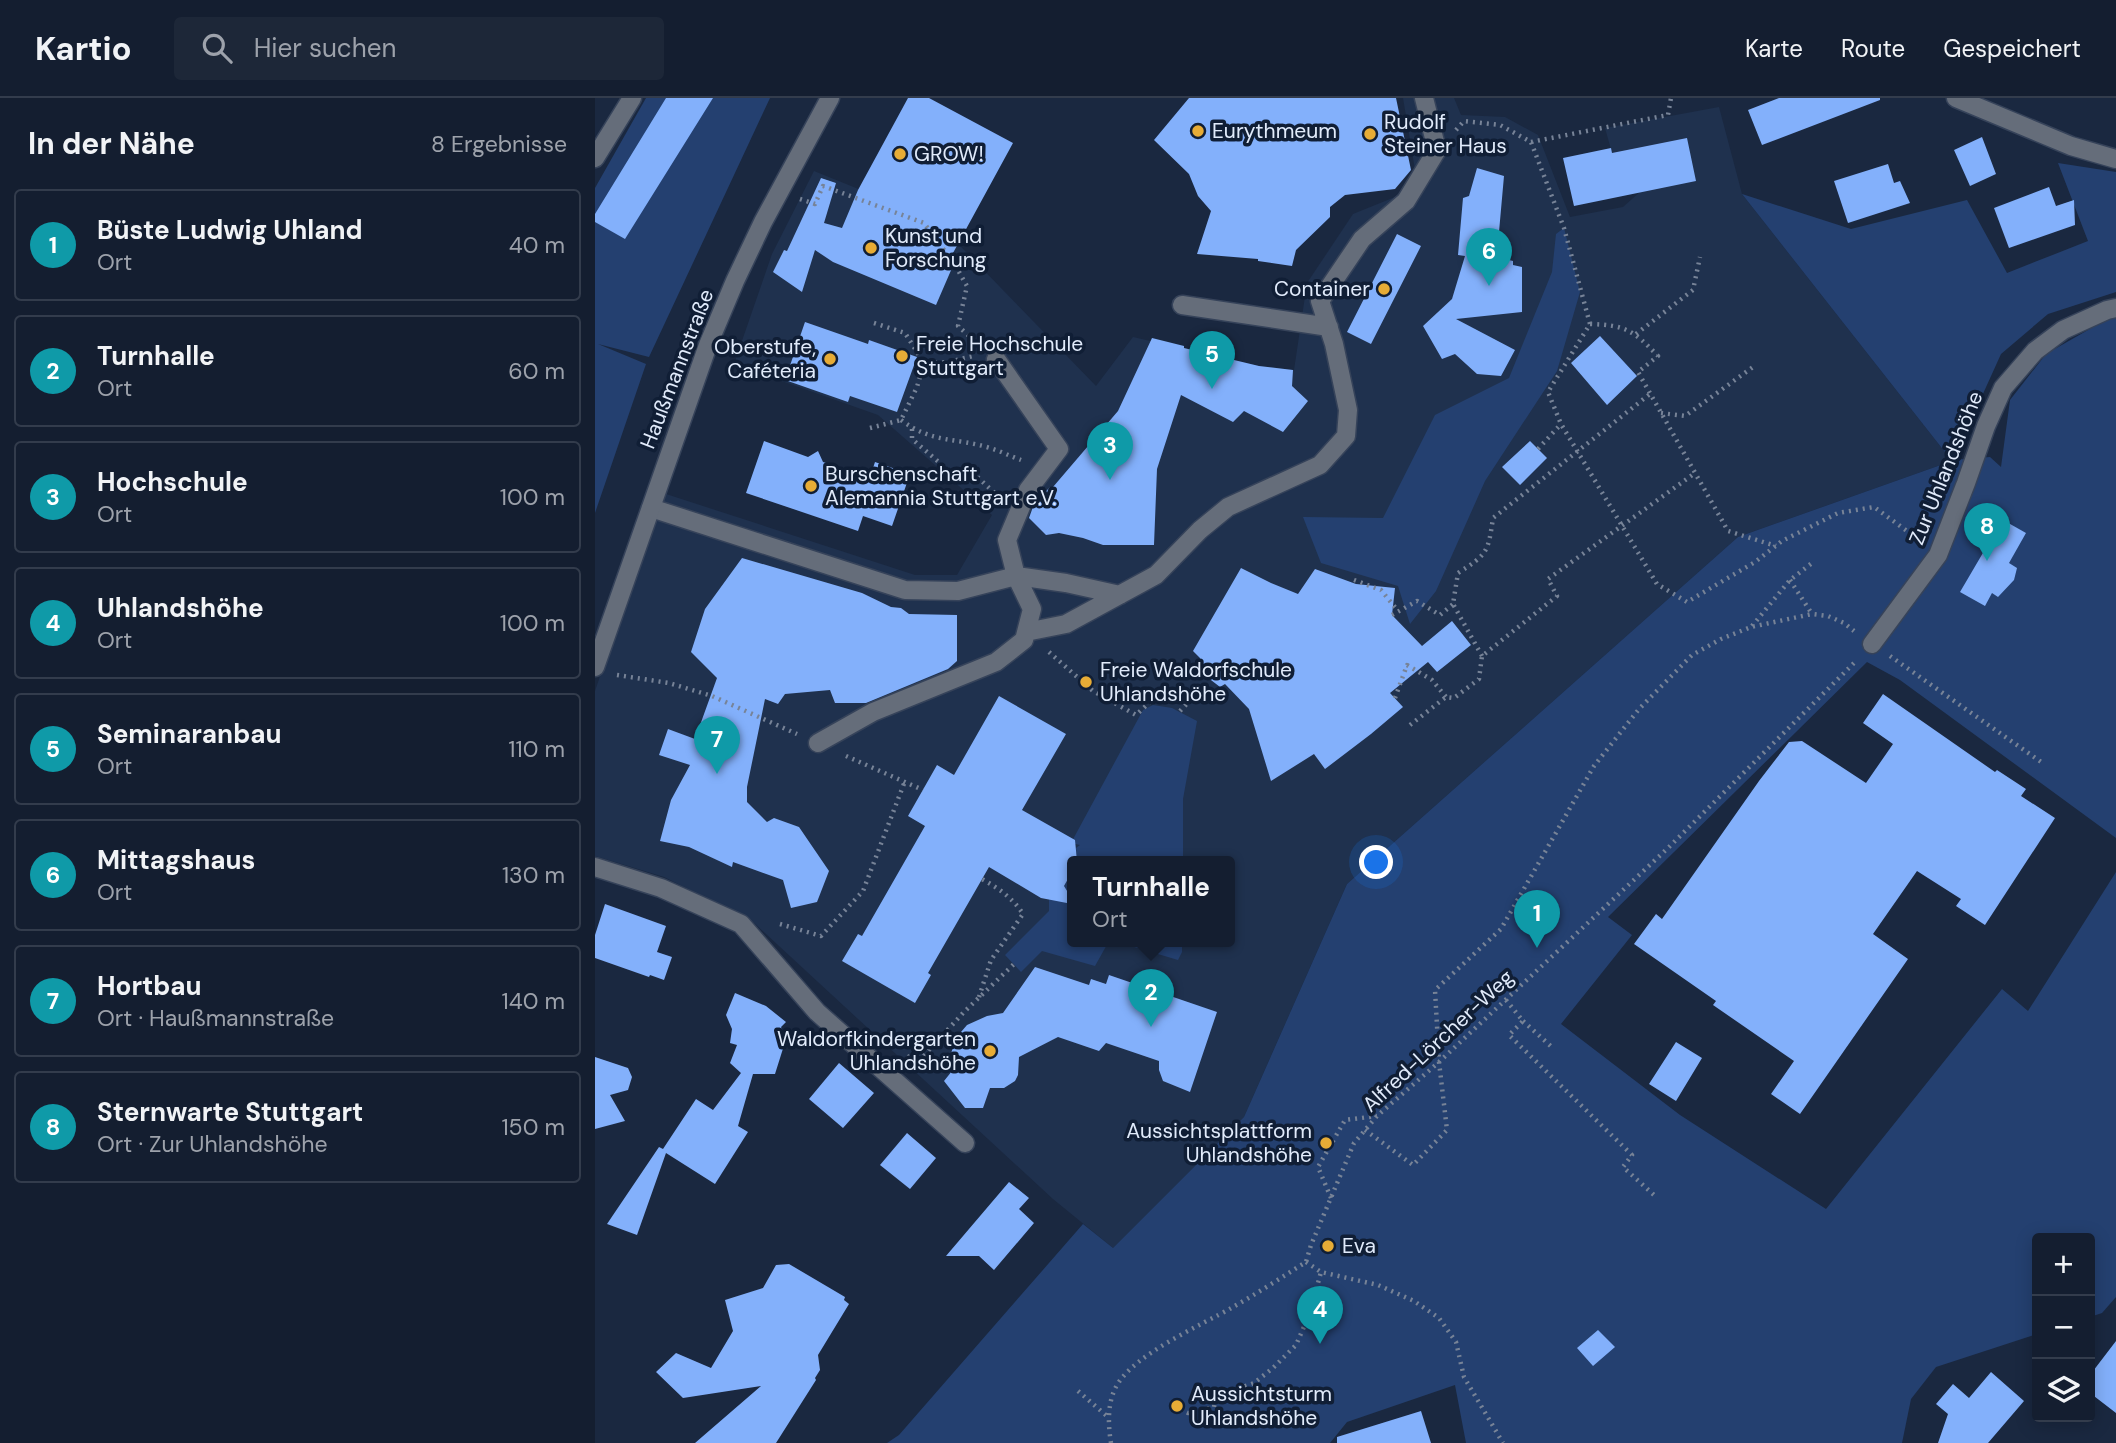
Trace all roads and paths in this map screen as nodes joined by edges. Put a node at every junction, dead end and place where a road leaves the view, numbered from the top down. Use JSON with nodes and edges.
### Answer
{"nodes":[{"id":1,"x":632,"y":98,"type":"edge"},
{"id":2,"x":830,"y":98,"type":"edge"},
{"id":3,"x":1424,"y":98,"type":"edge"},
{"id":4,"x":1671,"y":98,"type":"edge"},
{"id":5,"x":1956,"y":98,"type":"edge"},
{"id":6,"x":1531,"y":142,"type":"junction"},
{"id":7,"x":1437,"y":150,"type":"junction"},
{"id":8,"x":595,"y":158,"type":"edge"},
{"id":9,"x":2116,"y":159,"type":"edge"},
{"id":10,"x":800,"y":199,"type":"dead end"},
{"id":11,"x":1700,"y":257,"type":"dead end"},
{"id":12,"x":1182,"y":304,"type":"dead end"},
{"id":13,"x":2116,"y":309,"type":"edge"},
{"id":14,"x":874,"y":323,"type":"dead end"},
{"id":15,"x":1590,"y":324,"type":"junction"},
{"id":16,"x":1328,"y":327,"type":"junction"},
{"id":17,"x":1636,"y":334,"type":"junction"},
{"id":18,"x":981,"y":346,"type":"dead end"},
{"id":19,"x":988,"y":357,"type":"joint"},
{"id":20,"x":924,"y":363,"type":"junction"},
{"id":21,"x":1753,"y":367,"type":"dead end"},
{"id":22,"x":1650,"y":394,"type":"junction"},
{"id":23,"x":1660,"y":413,"type":"junction"},
{"id":24,"x":901,"y":420,"type":"junction"},
{"id":25,"x":1561,"y":424,"type":"junction"},
{"id":26,"x":870,"y":428,"type":"dead end"},
{"id":27,"x":912,"y":429,"type":"junction"},
{"id":28,"x":1538,"y":449,"type":"dead end"},
{"id":29,"x":1577,"y":452,"type":"junction"},
{"id":30,"x":1044,"y":469,"type":"junction"},
{"id":31,"x":1695,"y":473,"type":"junction"},
{"id":32,"x":651,"y":508,"type":"junction"},
{"id":33,"x":1018,"y":514,"type":"junction"},
{"id":34,"x":1622,"y":526,"type":"junction"},
{"id":35,"x":1776,"y":546,"type":"junction"},
{"id":36,"x":1938,"y":555,"type":"junction"},
{"id":37,"x":1812,"y":563,"type":"dead end"},
{"id":38,"x":1016,"y":576,"type":"junction"},
{"id":39,"x":1354,"y":580,"type":"dead end"},
{"id":40,"x":1790,"y":580,"type":"junction"},
{"id":41,"x":1120,"y":595,"type":"junction"},
{"id":42,"x":1453,"y":604,"type":"junction"},
{"id":43,"x":1398,"y":611,"type":"junction"},
{"id":44,"x":1812,"y":614,"type":"junction"},
{"id":45,"x":1392,"y":615,"type":"dead end"},
{"id":46,"x":1751,"y":627,"type":"junction"},
{"id":47,"x":1026,"y":632,"type":"junction"},
{"id":48,"x":1872,"y":644,"type":"junction"},
{"id":49,"x":1482,"y":656,"type":"junction"},
{"id":50,"x":595,"y":667,"type":"edge"},
{"id":51,"x":1912,"y":672,"type":"dead end"},
{"id":52,"x":630,"y":676,"type":"dead end"},
{"id":53,"x":1446,"y":697,"type":"junction"},
{"id":54,"x":1395,"y":698,"type":"dead end"},
{"id":55,"x":1180,"y":711,"type":"dead end"},
{"id":56,"x":1410,"y":725,"type":"dead end"},
{"id":57,"x":818,"y":743,"type":"junction"},
{"id":58,"x":2044,"y":764,"type":"dead end"},
{"id":59,"x":905,"y":781,"type":"junction"},
{"id":60,"x":923,"y":790,"type":"dead end"},
{"id":61,"x":595,"y":867,"type":"edge"},
{"id":62,"x":982,"y":879,"type":"dead end"},
{"id":63,"x":783,"y":936,"type":"dead end"},
{"id":64,"x":1014,"y":964,"type":"dead end"},
{"id":65,"x":979,"y":998,"type":"junction"},
{"id":66,"x":1506,"y":1000,"type":"junction"},
{"id":67,"x":1523,"y":1021,"type":"junction"},
{"id":68,"x":1553,"y":1049,"type":"dead end"},
{"id":69,"x":906,"y":1056,"type":"dead end"},
{"id":70,"x":1439,"y":1062,"type":"junction"},
{"id":71,"x":1377,"y":1116,"type":"junction"},
{"id":72,"x":1365,"y":1130,"type":"junction"},
{"id":73,"x":965,"y":1143,"type":"dead end"},
{"id":74,"x":1654,"y":1195,"type":"dead end"},
{"id":75,"x":1331,"y":1199,"type":"junction"},
{"id":76,"x":1306,"y":1262,"type":"junction"},
{"id":77,"x":1321,"y":1272,"type":"junction"},
{"id":78,"x":1199,"y":1390,"type":"dead end"},
{"id":79,"x":1078,"y":1391,"type":"dead end"},
{"id":80,"x":1216,"y":1397,"type":"junction"},
{"id":81,"x":1174,"y":1407,"type":"dead end"},
{"id":82,"x":1108,"y":1417,"type":"junction"},
{"id":83,"x":1111,"y":1443,"type":"edge"},
{"id":84,"x":1503,"y":1443,"type":"edge"}],
"edges":[{"from":1,"to":8,"type":"street"},
{"from":2,"to":32,"type":"street","name":"Haußmannstraße"},
{"from":3,"to":7,"type":"street"},
{"from":4,"to":6,"type":"path"},
{"from":5,"to":9,"type":"street"},
{"from":6,"to":7,"type":"path"},
{"from":6,"to":15,"type":"path"},
{"from":7,"to":16,"type":"street"},
{"from":10,"to":18,"type":"path"},
{"from":11,"to":17,"type":"path"},
{"from":12,"to":16,"type":"street"},
{"from":13,"to":36,"type":"street","name":"Zur Uhlandshöhe"},
{"from":14,"to":20,"type":"path"},
{"from":15,"to":17,"type":"path"},
{"from":15,"to":25,"type":"path"},
{"from":16,"to":41,"type":"street"},
{"from":17,"to":22,"type":"path"},
{"from":19,"to":20,"type":"path"},
{"from":19,"to":30,"type":"street"},
{"from":20,"to":24,"type":"path"},
{"from":21,"to":23,"type":"path"},
{"from":22,"to":23,"type":"path"},
{"from":22,"to":29,"type":"path"},
{"from":23,"to":31,"type":"path"},
{"from":24,"to":26,"type":"path"},
{"from":24,"to":27,"type":"path"},
{"from":25,"to":28,"type":"path"},
{"from":25,"to":29,"type":"path"},
{"from":27,"to":30,"type":"path"},
{"from":27,"to":33,"type":"path"},
{"from":29,"to":34,"type":"path"},
{"from":29,"to":42,"type":"path"},
{"from":30,"to":33,"type":"street"},
{"from":31,"to":34,"type":"path"},
{"from":31,"to":35,"type":"path"},
{"from":32,"to":38,"type":"street"},
{"from":32,"to":50,"type":"street","name":"Haußmannstraße"},
{"from":33,"to":38,"type":"street"},
{"from":34,"to":35,"type":"path"},
{"from":34,"to":49,"type":"path"},
{"from":35,"to":36,"type":"path"},
{"from":36,"to":48,"type":"street","name":"Zur Uhlandshöhe"},
{"from":37,"to":40,"type":"path"},
{"from":38,"to":41,"type":"street"},
{"from":38,"to":47,"type":"street"},
{"from":39,"to":43,"type":"path"},
{"from":40,"to":44,"type":"path"},
{"from":40,"to":46,"type":"path"},
{"from":41,"to":47,"type":"street"},
{"from":42,"to":43,"type":"path"},
{"from":42,"to":49,"type":"path"},
{"from":43,"to":45,"type":"path"},
{"from":44,"to":46,"type":"path"},
{"from":44,"to":48,"type":"path"},
{"from":46,"to":70,"type":"path"},
{"from":47,"to":55,"type":"path"},
{"from":47,"to":57,"type":"street"},
{"from":48,"to":66,"type":"path","name":"Alfred-Lörcher-Weg"},
{"from":49,"to":53,"type":"path"},
{"from":51,"to":58,"type":"path"},
{"from":52,"to":57,"type":"path"},
{"from":53,"to":54,"type":"path"},
{"from":53,"to":56,"type":"path"},
{"from":57,"to":59,"type":"path"},
{"from":59,"to":60,"type":"path"},
{"from":59,"to":63,"type":"path"},
{"from":61,"to":73,"type":"street"},
{"from":62,"to":65,"type":"path"},
{"from":64,"to":65,"type":"path"},
{"from":65,"to":69,"type":"path"},
{"from":66,"to":67,"type":"path"},
{"from":66,"to":70,"type":"path","name":"Alfred-Lörcher-Weg"},
{"from":67,"to":68,"type":"path"},
{"from":67,"to":74,"type":"path"},
{"from":70,"to":71,"type":"path","name":"Alfred-Lörcher-Weg"},
{"from":70,"to":72,"type":"path"},
{"from":71,"to":72,"type":"path","name":"Alfred-Lörcher-Weg"},
{"from":71,"to":75,"type":"path"},
{"from":72,"to":75,"type":"path","name":"Alfred-Lörcher-Weg"},
{"from":75,"to":76,"type":"path","name":"Alfred-Lörcher-Weg"},
{"from":76,"to":77,"type":"path"},
{"from":76,"to":82,"type":"path"},
{"from":77,"to":80,"type":"path"},
{"from":77,"to":84,"type":"path"},
{"from":78,"to":80,"type":"path"},
{"from":79,"to":82,"type":"path"},
{"from":80,"to":81,"type":"path"},
{"from":82,"to":83,"type":"path"}]}
